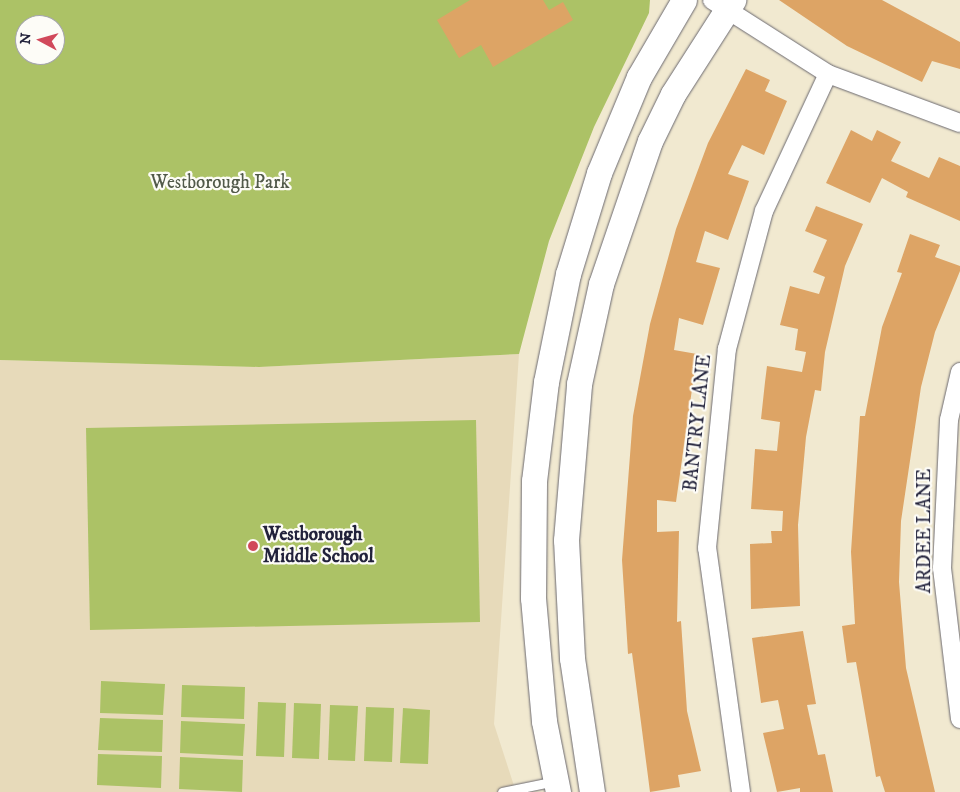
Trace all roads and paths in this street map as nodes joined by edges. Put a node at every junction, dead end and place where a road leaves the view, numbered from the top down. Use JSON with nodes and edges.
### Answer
{"nodes":[{"id":1,"x":684,"y":0,"type":"edge"},
{"id":2,"x":724,"y":3,"type":"edge"},
{"id":3,"x":828,"y":74,"type":"junction"},
{"id":4,"x":960,"y":123,"type":"edge"},
{"id":5,"x":960,"y":372,"type":"edge"},
{"id":6,"x":960,"y":720,"type":"edge"},
{"id":7,"x":557,"y":786,"type":"edge"},
{"id":8,"x":502,"y":792,"type":"edge"},
{"id":9,"x":592,"y":792,"type":"edge"},
{"id":10,"x":742,"y":792,"type":"edge"}],
"edges":[{"from":1,"to":7,"type":"main road"},
{"from":2,"to":3,"type":"street"},
{"from":2,"to":9,"type":"main road"},
{"from":3,"to":4,"type":"street"},
{"from":3,"to":10,"type":"street","name":"BANTRY LANE"},
{"from":5,"to":6,"type":"street","name":"ARDEE LANE"},
{"from":7,"to":8,"type":"lane"}]}
